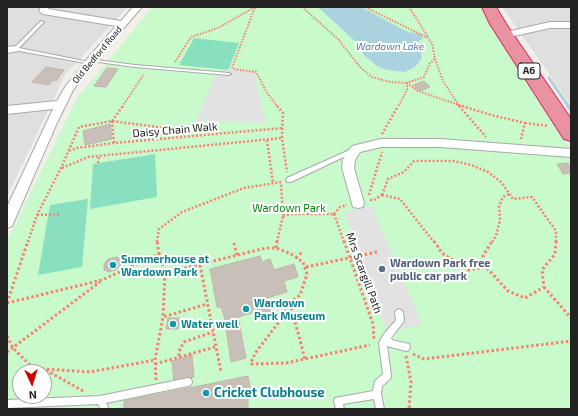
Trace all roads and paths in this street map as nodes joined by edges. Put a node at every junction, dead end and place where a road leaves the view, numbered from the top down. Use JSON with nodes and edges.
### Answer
{"nodes":[{"id":1,"x":45,"y":7,"type":"edge"},
{"id":2,"x":138,"y":7,"type":"edge"},
{"id":3,"x":255,"y":7,"type":"edge"},
{"id":4,"x":302,"y":7,"type":"edge"},
{"id":5,"x":365,"y":7,"type":"edge"},
{"id":6,"x":409,"y":7,"type":"edge"},
{"id":7,"x":489,"y":7,"type":"edge"},
{"id":8,"x":42,"y":22,"type":"dead end"},
{"id":9,"x":122,"y":24,"type":"junction"},
{"id":10,"x":571,"y":25,"type":"edge"},
{"id":11,"x":505,"y":35,"type":"junction"},
{"id":12,"x":428,"y":38,"type":"junction"},
{"id":13,"x":11,"y":50,"type":"edge"},
{"id":14,"x":436,"y":60,"type":"junction"},
{"id":15,"x":90,"y":61,"type":"junction"},
{"id":16,"x":148,"y":67,"type":"junction"},
{"id":17,"x":232,"y":68,"type":"junction"},
{"id":18,"x":170,"y":69,"type":"junction"},
{"id":19,"x":229,"y":74,"type":"joint"},
{"id":20,"x":406,"y":83,"type":"junction"},
{"id":21,"x":59,"y":105,"type":"junction"},
{"id":22,"x":459,"y":105,"type":"junction"},
{"id":23,"x":7,"y":110,"type":"edge"},
{"id":24,"x":126,"y":119,"type":"dead end"},
{"id":25,"x":112,"y":121,"type":"junction"},
{"id":26,"x":124,"y":123,"type":"junction"},
{"id":27,"x":283,"y":128,"type":"junction"},
{"id":28,"x":187,"y":131,"type":"dead end"},
{"id":29,"x":571,"y":134,"type":"edge"},
{"id":30,"x":282,"y":138,"type":"junction"},
{"id":31,"x":267,"y":140,"type":"junction"},
{"id":32,"x":114,"y":143,"type":"junction"},
{"id":33,"x":494,"y":146,"type":"junction"},
{"id":34,"x":382,"y":147,"type":"junction"},
{"id":35,"x":356,"y":149,"type":"junction"},
{"id":36,"x":523,"y":149,"type":"junction"},
{"id":37,"x":69,"y":151,"type":"junction"},
{"id":38,"x":571,"y":153,"type":"edge"},
{"id":39,"x":99,"y":156,"type":"junction"},
{"id":40,"x":98,"y":163,"type":"dead end"},
{"id":41,"x":62,"y":168,"type":"junction"},
{"id":42,"x":289,"y":180,"type":"joint"},
{"id":43,"x":281,"y":182,"type":"dead end"},
{"id":44,"x":509,"y":194,"type":"junction"},
{"id":45,"x":382,"y":195,"type":"junction"},
{"id":46,"x":352,"y":204,"type":"joint"},
{"id":47,"x":61,"y":214,"type":"dead end"},
{"id":48,"x":334,"y":214,"type":"junction"},
{"id":49,"x":37,"y":215,"type":"junction"},
{"id":50,"x":283,"y":216,"type":"junction"},
{"id":51,"x":7,"y":222,"type":"edge"},
{"id":52,"x":234,"y":243,"type":"dead end"},
{"id":53,"x":276,"y":248,"type":"junction"},
{"id":54,"x":302,"y":252,"type":"dead end"},
{"id":55,"x":377,"y":252,"type":"dead end"},
{"id":56,"x":159,"y":254,"type":"junction"},
{"id":57,"x":237,"y":255,"type":"junction"},
{"id":58,"x":296,"y":258,"type":"junction"},
{"id":59,"x":350,"y":259,"type":"junction"},
{"id":60,"x":200,"y":265,"type":"junction"},
{"id":61,"x":306,"y":267,"type":"junction"},
{"id":62,"x":486,"y":267,"type":"junction"},
{"id":63,"x":165,"y":273,"type":"junction"},
{"id":64,"x":102,"y":280,"type":"junction"},
{"id":65,"x":544,"y":287,"type":"junction"},
{"id":66,"x":7,"y":303,"type":"edge"},
{"id":67,"x":290,"y":303,"type":"junction"},
{"id":68,"x":207,"y":304,"type":"junction"},
{"id":69,"x":400,"y":312,"type":"dead end"},
{"id":70,"x":163,"y":317,"type":"junction"},
{"id":71,"x":571,"y":318,"type":"edge"},
{"id":72,"x":213,"y":332,"type":"junction"},
{"id":73,"x":7,"y":336,"type":"edge"},
{"id":74,"x":387,"y":337,"type":"junction"},
{"id":75,"x":571,"y":341,"type":"edge"},
{"id":76,"x":372,"y":343,"type":"junction"},
{"id":77,"x":383,"y":346,"type":"junction"},
{"id":78,"x":215,"y":347,"type":"junction"},
{"id":79,"x":406,"y":347,"type":"dead end"},
{"id":80,"x":13,"y":348,"type":"junction"},
{"id":81,"x":7,"y":352,"type":"edge"},
{"id":82,"x":179,"y":356,"type":"junction"},
{"id":83,"x":305,"y":359,"type":"junction"},
{"id":84,"x":155,"y":360,"type":"junction"},
{"id":85,"x":29,"y":364,"type":"edge"},
{"id":86,"x":155,"y":364,"type":"junction"},
{"id":87,"x":52,"y":370,"type":"edge"},
{"id":88,"x":221,"y":372,"type":"dead end"},
{"id":89,"x":52,"y":373,"type":"edge"},
{"id":90,"x":188,"y":382,"type":"dead end"},
{"id":91,"x":157,"y":389,"type":"junction"},
{"id":92,"x":377,"y":394,"type":"junction"},
{"id":93,"x":100,"y":400,"type":"junction"},
{"id":94,"x":7,"y":404,"type":"edge"},
{"id":95,"x":105,"y":409,"type":"edge"},
{"id":96,"x":340,"y":409,"type":"edge"},
{"id":97,"x":380,"y":409,"type":"edge"},
{"id":98,"x":409,"y":409,"type":"edge"}],
"edges":[{"from":1,"to":9,"type":"street"},
{"from":2,"to":9,"type":"street","name":"Old Bedford Road"},
{"from":3,"to":17,"type":"path"},
{"from":3,"to":18,"type":"path"},
{"from":4,"to":20,"type":"path"},
{"from":5,"to":12,"type":"path"},
{"from":6,"to":12,"type":"path"},
{"from":7,"to":11,"type":"highway","number":"A6"},
{"from":8,"to":13,"type":"lane"},
{"from":9,"to":15,"type":"street","name":"Old Bedford Road"},
{"from":10,"to":11,"type":"street"},
{"from":11,"to":29,"type":"highway","number":"A6"},
{"from":12,"to":14,"type":"path"},
{"from":13,"to":15,"type":"lane"},
{"from":14,"to":20,"type":"path"},
{"from":14,"to":22,"type":"path"},
{"from":15,"to":16,"type":"lane"},
{"from":15,"to":21,"type":"street","name":"Old Bedford Road"},
{"from":16,"to":18,"type":"lane"},
{"from":16,"to":25,"type":"path"},
{"from":17,"to":19,"type":"path"},
{"from":17,"to":27,"type":"path"},
{"from":18,"to":19,"type":"lane"},
{"from":20,"to":22,"type":"path"},
{"from":20,"to":34,"type":"path"},
{"from":21,"to":23,"type":"street"},
{"from":21,"to":51,"type":"street","name":"Old Bedford Road"},
{"from":22,"to":33,"type":"path"},
{"from":22,"to":36,"type":"path"},
{"from":24,"to":26,"type":"path"},
{"from":25,"to":26,"type":"path"},
{"from":25,"to":32,"type":"path"},
{"from":25,"to":37,"type":"path"},
{"from":26,"to":28,"type":"path"},
{"from":27,"to":30,"type":"path"},
{"from":27,"to":32,"type":"path","name":"Daisy Chain Walk"},
{"from":30,"to":31,"type":"path"},
{"from":30,"to":42,"type":"path"},
{"from":31,"to":39,"type":"path"},
{"from":31,"to":56,"type":"path"},
{"from":32,"to":37,"type":"path","name":"Daisy Chain Walk"},
{"from":33,"to":34,"type":"street"},
{"from":33,"to":36,"type":"street"},
{"from":34,"to":35,"type":"street"},
{"from":34,"to":45,"type":"path"},
{"from":35,"to":42,"type":"lane"},
{"from":35,"to":46,"type":"street"},
{"from":36,"to":38,"type":"street"},
{"from":37,"to":41,"type":"path"},
{"from":39,"to":40,"type":"path"},
{"from":39,"to":41,"type":"path"},
{"from":41,"to":49,"type":"path"},
{"from":43,"to":50,"type":"path"},
{"from":44,"to":45,"type":"path"},
{"from":44,"to":62,"type":"path"},
{"from":44,"to":65,"type":"path"},
{"from":45,"to":62,"type":"path"},
{"from":46,"to":48,"type":"path"},
{"from":47,"to":49,"type":"path"},
{"from":48,"to":50,"type":"path"},
{"from":48,"to":59,"type":"path","name":"Mrs Scargill Path"},
{"from":49,"to":66,"type":"path"},
{"from":50,"to":53,"type":"path"},
{"from":52,"to":57,"type":"path"},
{"from":53,"to":57,"type":"path"},
{"from":53,"to":58,"type":"path"},
{"from":54,"to":58,"type":"path"},
{"from":55,"to":59,"type":"path"},
{"from":56,"to":63,"type":"path"},
{"from":56,"to":64,"type":"path"},
{"from":57,"to":60,"type":"path"},
{"from":58,"to":61,"type":"path"},
{"from":59,"to":61,"type":"path"},
{"from":59,"to":76,"type":"path","name":"Mrs Scargill Path"},
{"from":60,"to":63,"type":"path"},
{"from":60,"to":68,"type":"path"},
{"from":61,"to":67,"type":"path"},
{"from":62,"to":65,"type":"path"},
{"from":63,"to":70,"type":"path"},
{"from":64,"to":66,"type":"path"},
{"from":64,"to":80,"type":"path"},
{"from":65,"to":71,"type":"path"},
{"from":67,"to":83,"type":"path"},
{"from":67,"to":83,"type":"path"},
{"from":68,"to":70,"type":"path"},
{"from":68,"to":72,"type":"path"},
{"from":69,"to":74,"type":"lane"},
{"from":70,"to":84,"type":"path"},
{"from":72,"to":78,"type":"path"},
{"from":72,"to":82,"type":"path"},
{"from":73,"to":80,"type":"path"},
{"from":74,"to":77,"type":"lane"},
{"from":74,"to":79,"type":"lane"},
{"from":75,"to":98,"type":"path"},
{"from":76,"to":77,"type":"path"},
{"from":76,"to":83,"type":"path"},
{"from":77,"to":92,"type":"lane"},
{"from":78,"to":82,"type":"path"},
{"from":78,"to":88,"type":"path"},
{"from":80,"to":81,"type":"path"},
{"from":80,"to":85,"type":"path"},
{"from":82,"to":86,"type":"path"},
{"from":84,"to":86,"type":"path"},
{"from":84,"to":87,"type":"path"},
{"from":86,"to":91,"type":"path"},
{"from":89,"to":93,"type":"path"},
{"from":90,"to":91,"type":"lane"},
{"from":91,"to":93,"type":"lane"},
{"from":92,"to":96,"type":"lane"},
{"from":92,"to":97,"type":"lane"},
{"from":93,"to":94,"type":"lane"},
{"from":93,"to":95,"type":"lane"}]}
